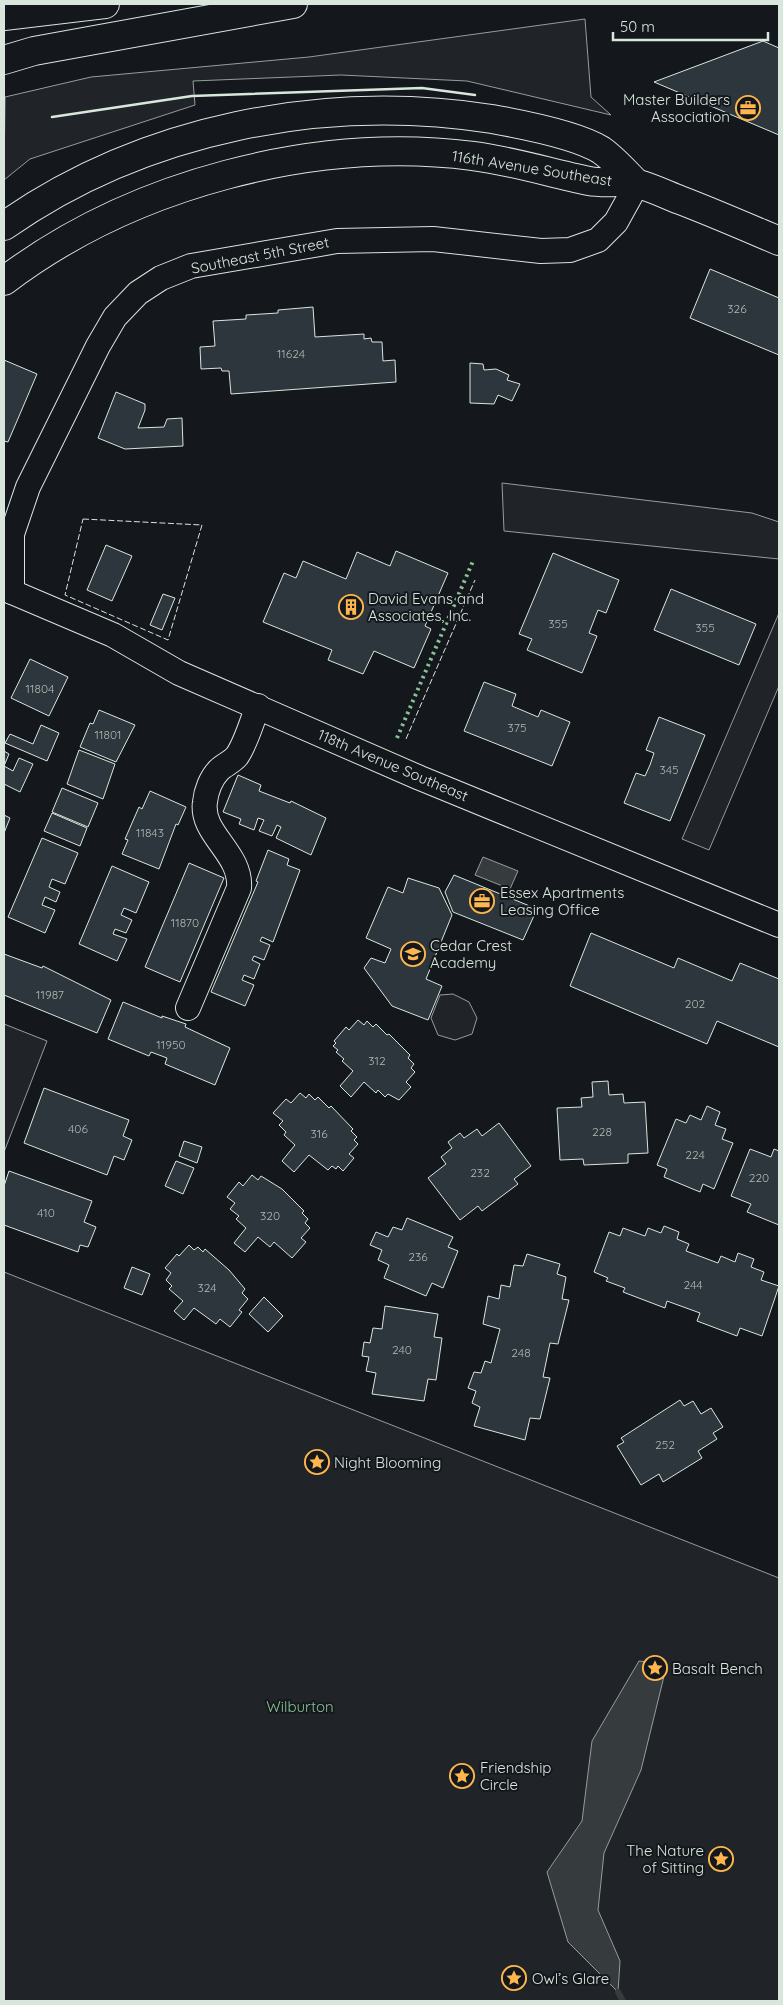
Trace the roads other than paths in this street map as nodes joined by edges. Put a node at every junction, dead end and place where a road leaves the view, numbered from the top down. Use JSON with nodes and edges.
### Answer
{"nodes":[{"id":1,"x":106,"y":4,"type":"edge"},
{"id":2,"x":293,"y":4,"type":"edge"},
{"id":3,"x":4,"y":16,"type":"edge"},
{"id":4,"x":4,"y":60,"type":"edge"},
{"id":5,"x":637,"y":184,"type":"junction"},
{"id":6,"x":4,"y":226,"type":"edge"},
{"id":7,"x":779,"y":241,"type":"edge"},
{"id":8,"x":4,"y":281,"type":"edge"},
{"id":9,"x":8,"y":595,"type":"edge"},
{"id":10,"x":258,"y":706,"type":"junction"},
{"id":11,"x":779,"y":925,"type":"edge"},
{"id":12,"x":188,"y":1008,"type":"dead end"}],
"edges":[{"from":1,"to":3,"type":"main road"},
{"from":2,"to":4,"type":"main road"},
{"from":5,"to":6,"type":"main road","name":"116th Avenue Southeast"},
{"from":5,"to":7,"type":"main road","name":"116th Avenue Southeast"},
{"from":5,"to":8,"type":"main road","name":"116th Avenue Southeast"},
{"from":5,"to":9,"type":"street","name":"Southeast 5th Street"},
{"from":9,"to":10,"type":"street","name":"118th Avenue Southeast"},
{"from":10,"to":11,"type":"street","name":"118th Avenue Southeast"},
{"from":10,"to":12,"type":"street"}]}
